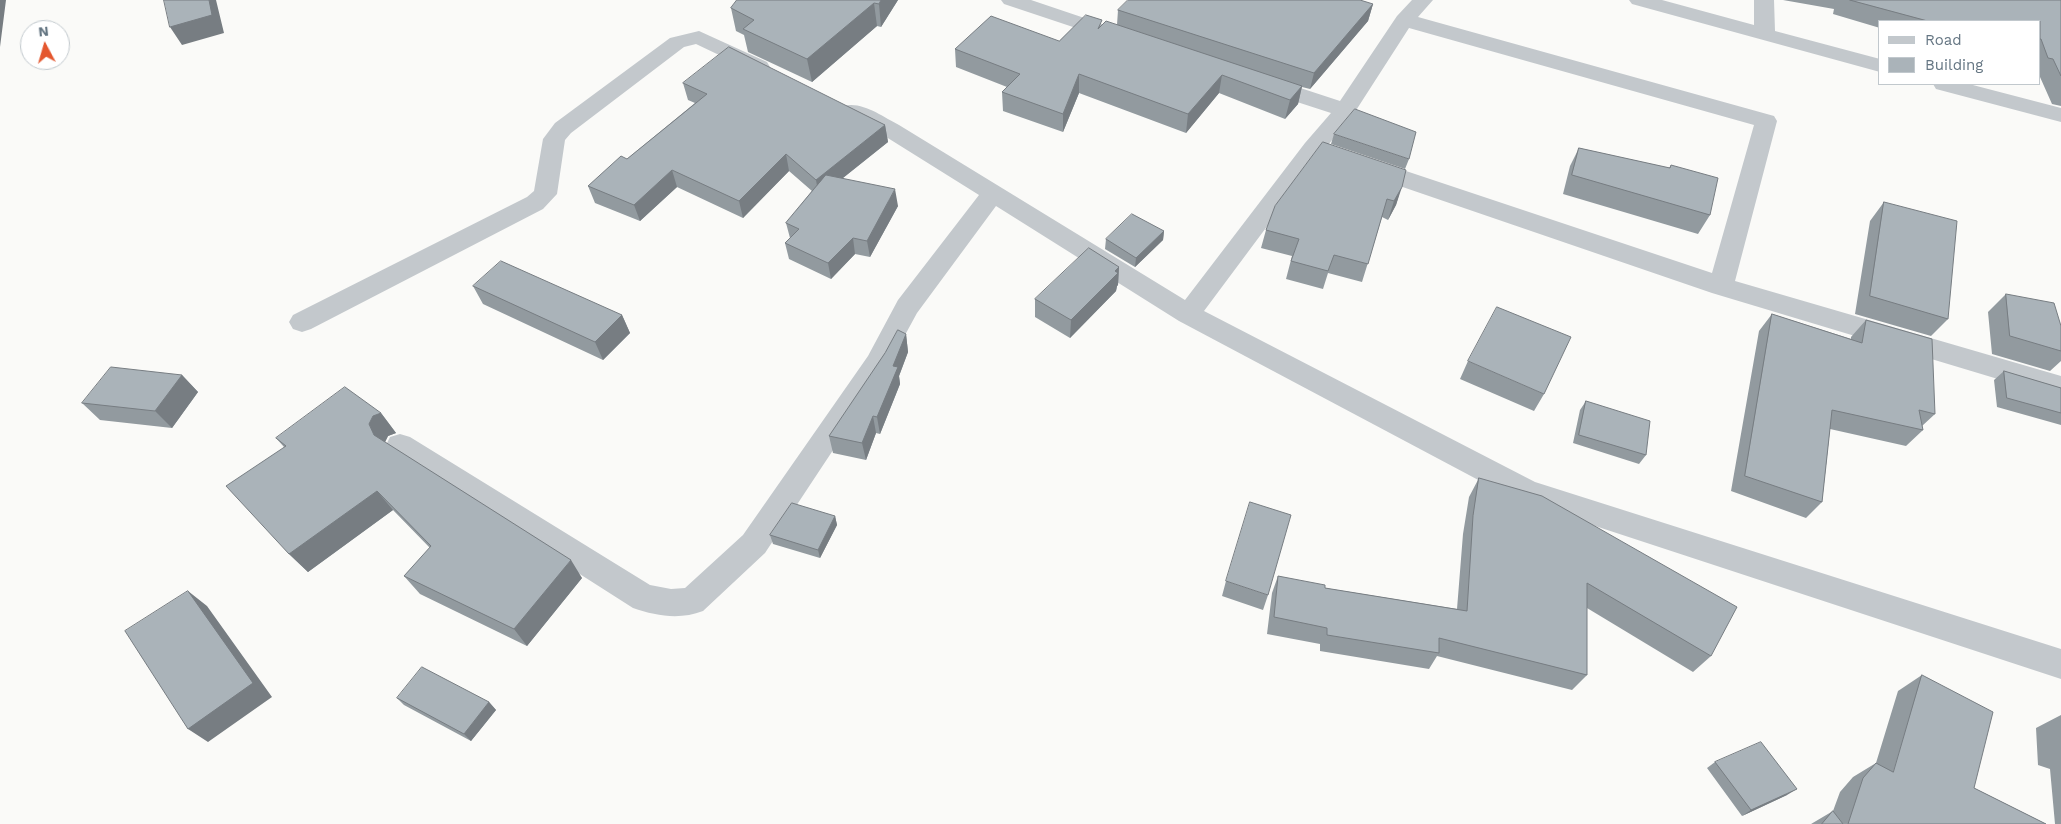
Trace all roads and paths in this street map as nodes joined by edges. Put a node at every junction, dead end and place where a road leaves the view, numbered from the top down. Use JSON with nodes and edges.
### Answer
{"nodes":[{"id":1,"x":1011,"y":0,"type":"edge"},
{"id":2,"x":1423,"y":0,"type":"edge"},
{"id":3,"x":1639,"y":0,"type":"edge"},
{"id":4,"x":1764,"y":0,"type":"edge"},
{"id":5,"x":1404,"y":20,"type":"junction"},
{"id":6,"x":1765,"y":36,"type":"junction"},
{"id":7,"x":1131,"y":40,"type":"edge"},
{"id":8,"x":1878,"y":65,"type":"edge"},
{"id":9,"x":777,"y":75,"type":"edge"},
{"id":10,"x":1243,"y":76,"type":"edge"},
{"id":11,"x":1948,"y":85,"type":"edge"},
{"id":12,"x":830,"y":100,"type":"edge"},
{"id":13,"x":1345,"y":110,"type":"junction"},
{"id":14,"x":2061,"y":115,"type":"edge"},
{"id":15,"x":1313,"y":148,"type":"junction"},
{"id":16,"x":993,"y":194,"type":"junction"},
{"id":17,"x":1721,"y":286,"type":"junction"},
{"id":18,"x":1188,"y":314,"type":"junction"},
{"id":19,"x":302,"y":322,"type":"dead end"},
{"id":20,"x":2061,"y":388,"type":"edge"},
{"id":21,"x":400,"y":445,"type":"dead end"},
{"id":22,"x":2061,"y":664,"type":"edge"}],
"edges":[{"from":1,"to":7,"type":"street"},
{"from":2,"to":5,"type":"street"},
{"from":3,"to":6,"type":"street"},
{"from":4,"to":6,"type":"street"},
{"from":5,"to":13,"type":"street"},
{"from":5,"to":17,"type":"street"},
{"from":6,"to":8,"type":"street"},
{"from":9,"to":19,"type":"street"},
{"from":10,"to":13,"type":"street"},
{"from":11,"to":14,"type":"street"},
{"from":12,"to":16,"type":"street"},
{"from":13,"to":15,"type":"street"},
{"from":15,"to":17,"type":"street"},
{"from":15,"to":18,"type":"street"},
{"from":16,"to":18,"type":"street"},
{"from":16,"to":21,"type":"street"},
{"from":17,"to":20,"type":"street"},
{"from":18,"to":22,"type":"street"}]}
